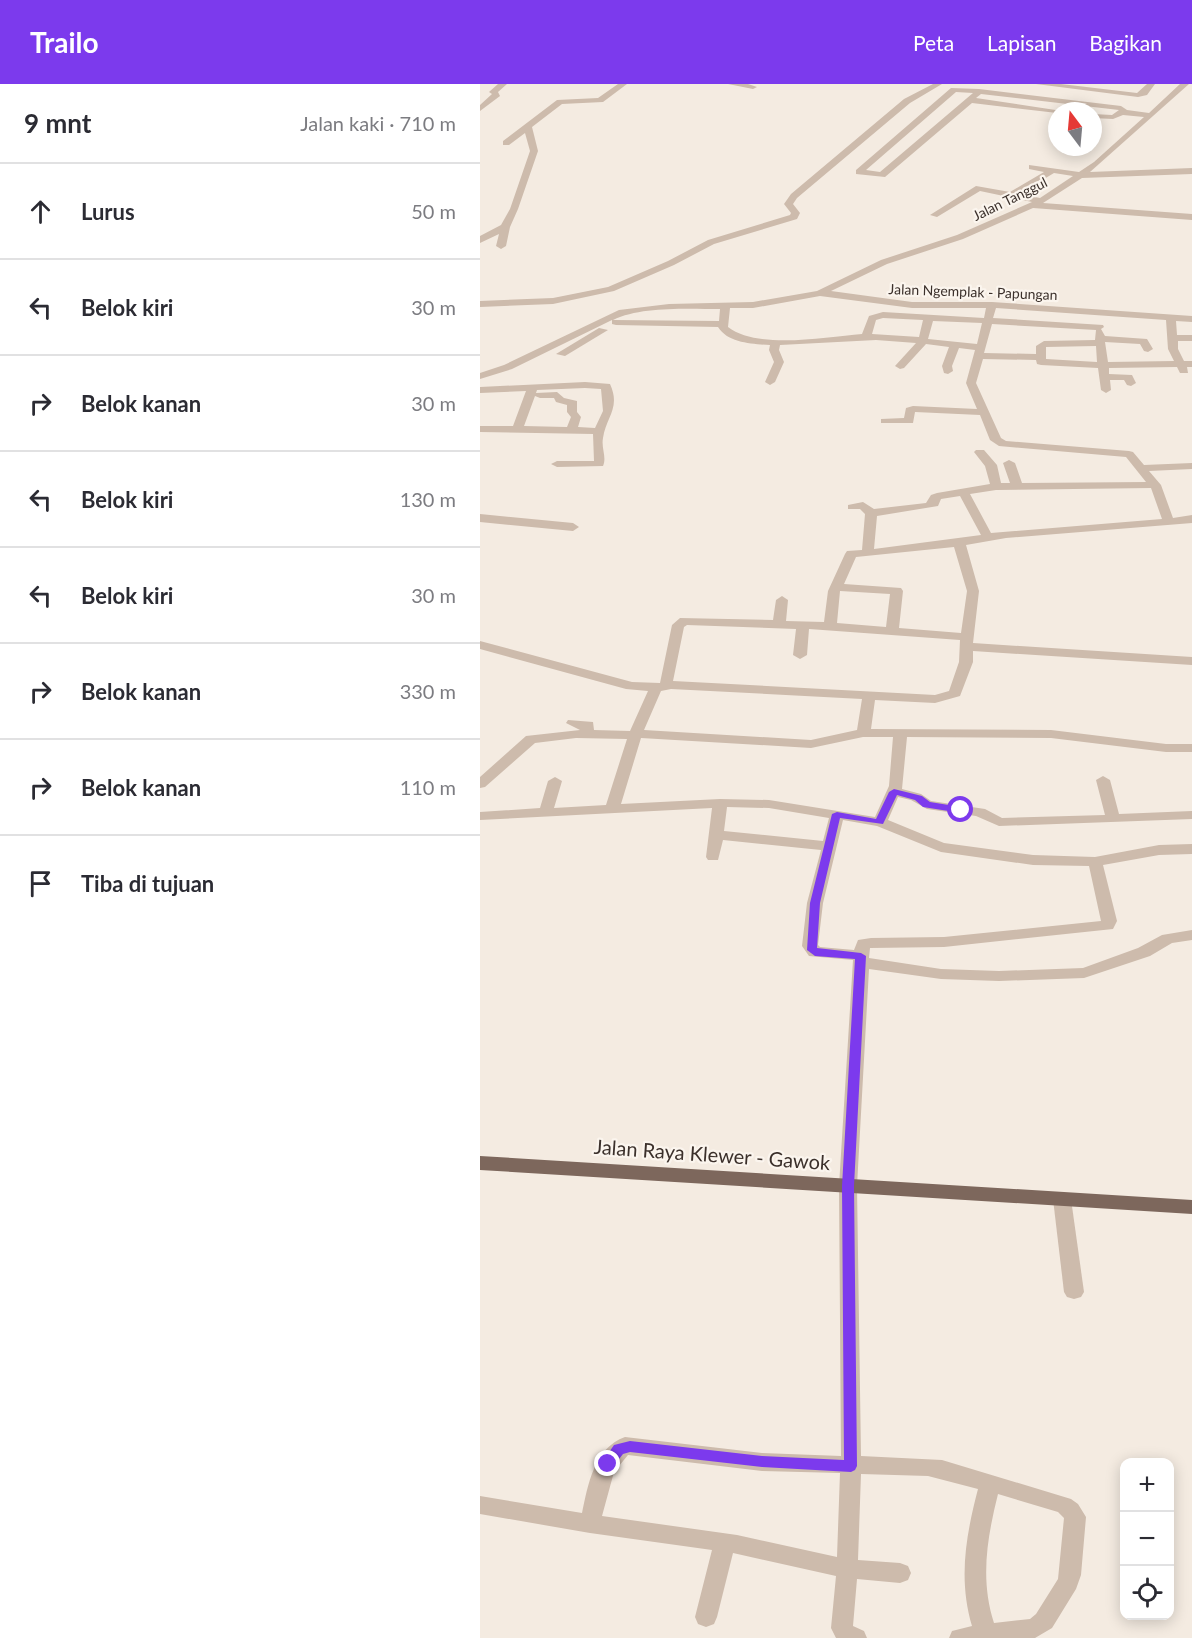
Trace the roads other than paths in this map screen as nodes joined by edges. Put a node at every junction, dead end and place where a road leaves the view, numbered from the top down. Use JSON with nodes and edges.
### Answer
{"nodes":[{"id":1,"x":503,"y":84,"type":"edge"},
{"id":2,"x":623,"y":84,"type":"edge"},
{"id":3,"x":732,"y":84,"type":"edge"},
{"id":4,"x":938,"y":84,"type":"edge"},
{"id":5,"x":1040,"y":84,"type":"edge"},
{"id":6,"x":1150,"y":84,"type":"edge"},
{"id":7,"x":1185,"y":84,"type":"edge"},
{"id":8,"x":753,"y":87,"type":"dead end"},
{"id":9,"x":979,"y":91,"type":"junction"},
{"id":10,"x":1041,"y":98,"type":"junction"},
{"id":11,"x":970,"y":100,"type":"junction"},
{"id":12,"x":1032,"y":108,"type":"junction"},
{"id":13,"x":480,"y":109,"type":"edge"},
{"id":14,"x":1048,"y":110,"type":"edge"},
{"id":15,"x":1122,"y":112,"type":"junction"},
{"id":16,"x":1149,"y":115,"type":"junction"},
{"id":17,"x":1102,"y":116,"type":"edge"},
{"id":18,"x":920,"y":119,"type":"junction"},
{"id":19,"x":944,"y":122,"type":"junction"},
{"id":20,"x":527,"y":125,"type":"junction"},
{"id":21,"x":897,"y":139,"type":"junction"},
{"id":22,"x":506,"y":142,"type":"dead end"},
{"id":23,"x":920,"y":142,"type":"junction"},
{"id":24,"x":1032,"y":167,"type":"dead end"},
{"id":25,"x":1053,"y":170,"type":"junction"},
{"id":26,"x":1192,"y":171,"type":"edge"},
{"id":27,"x":1082,"y":175,"type":"junction"},
{"id":28,"x":1035,"y":181,"type":"junction"},
{"id":29,"x":1065,"y":186,"type":"junction"},
{"id":30,"x":1011,"y":195,"type":"junction"},
{"id":31,"x":1041,"y":201,"type":"junction"},
{"id":32,"x":1031,"y":205,"type":"junction"},
{"id":33,"x":934,"y":216,"type":"dead end"},
{"id":34,"x":1192,"y":217,"type":"edge"},
{"id":35,"x":505,"y":226,"type":"junction"},
{"id":36,"x":483,"y":238,"type":"edge"},
{"id":37,"x":820,"y":293,"type":"junction"},
{"id":38,"x":480,"y":304,"type":"edge"},
{"id":39,"x":905,"y":304,"type":"junction"},
{"id":40,"x":992,"y":305,"type":"junction"},
{"id":41,"x":726,"y":306,"type":"junction"},
{"id":42,"x":1099,"y":311,"type":"junction"},
{"id":43,"x":623,"y":315,"type":"junction"},
{"id":44,"x":899,"y":316,"type":"junction"},
{"id":45,"x":1171,"y":317,"type":"junction"},
{"id":46,"x":929,"y":318,"type":"junction"},
{"id":47,"x":1192,"y":319,"type":"edge"},
{"id":48,"x":988,"y":321,"type":"junction"},
{"id":49,"x":722,"y":324,"type":"junction"},
{"id":50,"x":1099,"y":327,"type":"junction"},
{"id":51,"x":866,"y":337,"type":"junction"},
{"id":52,"x":1172,"y":338,"type":"junction"},
{"id":53,"x":1192,"y":338,"type":"edge"},
{"id":54,"x":1099,"y":341,"type":"junction"},
{"id":55,"x":776,"y":343,"type":"junction"},
{"id":56,"x":922,"y":343,"type":"junction"},
{"id":57,"x":955,"y":346,"type":"junction"},
{"id":58,"x":1148,"y":349,"type":"dead end"},
{"id":59,"x":979,"y":352,"type":"junction"},
{"id":60,"x":561,"y":354,"type":"dead end"},
{"id":61,"x":1041,"y":357,"type":"junction"},
{"id":62,"x":900,"y":366,"type":"dead end"},
{"id":63,"x":1186,"y":368,"type":"edge"},
{"id":64,"x":948,"y":370,"type":"dead end"},
{"id":65,"x":1104,"y":371,"type":"junction"},
{"id":66,"x":480,"y":376,"type":"edge"},
{"id":67,"x":770,"y":381,"type":"dead end"},
{"id":68,"x":1131,"y":383,"type":"dead end"},
{"id":69,"x":480,"y":390,"type":"edge"},
{"id":70,"x":1106,"y":390,"type":"dead end"},
{"id":71,"x":531,"y":392,"type":"junction"},
{"id":72,"x":980,"y":406,"type":"junction"},
{"id":73,"x":925,"y":420,"type":"dead end"},
{"id":74,"x":909,"y":421,"type":"junction"},
{"id":75,"x":885,"y":422,"type":"dead end"},
{"id":76,"x":480,"y":429,"type":"edge"},
{"id":77,"x":518,"y":429,"type":"junction"},
{"id":78,"x":572,"y":430,"type":"junction"},
{"id":79,"x":600,"y":431,"type":"junction"},
{"id":80,"x":980,"y":452,"type":"dead end"},
{"id":81,"x":1009,"y":463,"type":"dead end"},
{"id":82,"x":557,"y":464,"type":"dead end"},
{"id":83,"x":1192,"y":466,"type":"edge"},
{"id":84,"x":1142,"y":468,"type":"junction"},
{"id":85,"x":1155,"y":485,"type":"junction"},
{"id":86,"x":1017,"y":486,"type":"junction"},
{"id":87,"x":996,"y":487,"type":"junction"},
{"id":88,"x":963,"y":491,"type":"junction"},
{"id":89,"x":852,"y":507,"type":"dead end"},
{"id":90,"x":871,"y":513,"type":"junction"},
{"id":91,"x":480,"y":518,"type":"edge"},
{"id":92,"x":1192,"y":519,"type":"edge"},
{"id":93,"x":1169,"y":522,"type":"junction"},
{"id":94,"x":573,"y":527,"type":"dead end"},
{"id":95,"x":987,"y":536,"type":"junction"},
{"id":96,"x":959,"y":543,"type":"junction"},
{"id":97,"x":868,"y":552,"type":"junction"},
{"id":98,"x":836,"y":587,"type":"junction"},
{"id":99,"x":782,"y":600,"type":"dead end"},
{"id":100,"x":779,"y":624,"type":"junction"},
{"id":101,"x":803,"y":625,"type":"junction"},
{"id":102,"x":830,"y":626,"type":"junction"},
{"id":103,"x":892,"y":631,"type":"junction"},
{"id":104,"x":967,"y":642,"type":"junction"},
{"id":105,"x":480,"y":645,"type":"edge"},
{"id":106,"x":800,"y":655,"type":"dead end"},
{"id":107,"x":1192,"y":661,"type":"edge"},
{"id":108,"x":661,"y":686,"type":"junction"},
{"id":109,"x":868,"y":695,"type":"junction"},
{"id":110,"x":573,"y":723,"type":"dead end"},
{"id":111,"x":863,"y":733,"type":"junction"},
{"id":112,"x":586,"y":734,"type":"junction"},
{"id":113,"x":636,"y":735,"type":"junction"},
{"id":114,"x":900,"y":735,"type":"junction"},
{"id":115,"x":1192,"y":748,"type":"edge"},
{"id":116,"x":1102,"y":780,"type":"dead end"},
{"id":117,"x":555,"y":781,"type":"dead end"},
{"id":118,"x":480,"y":784,"type":"edge"},
{"id":119,"x":894,"y":792,"type":"junction"},
{"id":120,"x":720,"y":803,"type":"junction"},
{"id":121,"x":612,"y":809,"type":"junction"},
{"id":122,"x":546,"y":811,"type":"junction"},
{"id":123,"x":837,"y":814,"type":"junction"},
{"id":124,"x":1192,"y":815,"type":"edge"},
{"id":125,"x":480,"y":816,"type":"edge"},
{"id":126,"x":1113,"y":819,"type":"junction"},
{"id":127,"x":880,"y":822,"type":"junction"},
{"id":128,"x":716,"y":835,"type":"junction"},
{"id":129,"x":829,"y":846,"type":"junction"},
{"id":130,"x":1192,"y":849,"type":"edge"},
{"id":131,"x":713,"y":857,"type":"dead end"},
{"id":132,"x":1095,"y":862,"type":"junction"},
{"id":133,"x":1192,"y":935,"type":"edge"},
{"id":134,"x":860,"y":959,"type":"junction"},
{"id":135,"x":480,"y":1163,"type":"edge"},
{"id":136,"x":848,"y":1186,"type":"junction"},
{"id":137,"x":1062,"y":1199,"type":"junction"},
{"id":138,"x":1192,"y":1207,"type":"edge"},
{"id":139,"x":1074,"y":1292,"type":"dead end"},
{"id":140,"x":851,"y":1466,"type":"junction"},
{"id":141,"x":990,"y":1483,"type":"junction"},
{"id":142,"x":480,"y":1505,"type":"edge"},
{"id":143,"x":590,"y":1524,"type":"junction"},
{"id":144,"x":725,"y":1542,"type":"junction"},
{"id":145,"x":847,"y":1569,"type":"junction"},
{"id":146,"x":900,"y":1573,"type":"dead end"},
{"id":147,"x":706,"y":1617,"type":"dead end"},
{"id":148,"x":986,"y":1635,"type":"junction"},
{"id":149,"x":856,"y":1638,"type":"edge"},
{"id":150,"x":960,"y":1638,"type":"edge"}],
"edges":[{"from":1,"to":13,"type":"street"},
{"from":2,"to":20,"type":"street"},
{"from":3,"to":8,"type":"street"},
{"from":4,"to":38,"type":"street"},
{"from":5,"to":6,"type":"street"},
{"from":7,"to":16,"type":"street","name":"Jalan Tanggul"},
{"from":9,"to":10,"type":"street"},
{"from":9,"to":11,"type":"street"},
{"from":9,"to":18,"type":"street"},
{"from":10,"to":12,"type":"street"},
{"from":10,"to":15,"type":"street"},
{"from":11,"to":12,"type":"street"},
{"from":11,"to":19,"type":"street"},
{"from":12,"to":14,"type":"street"},
{"from":15,"to":16,"type":"street"},
{"from":15,"to":17,"type":"street"},
{"from":16,"to":27,"type":"street","name":"Jalan Tanggul"},
{"from":18,"to":19,"type":"street"},
{"from":18,"to":21,"type":"street"},
{"from":19,"to":23,"type":"street"},
{"from":20,"to":22,"type":"street"},
{"from":20,"to":35,"type":"street"},
{"from":21,"to":23,"type":"street"},
{"from":21,"to":23,"type":"street"},
{"from":24,"to":25,"type":"street"},
{"from":25,"to":27,"type":"street"},
{"from":25,"to":28,"type":"street"},
{"from":26,"to":27,"type":"street"},
{"from":27,"to":29,"type":"street","name":"Jalan Tanggul"},
{"from":28,"to":29,"type":"street"},
{"from":28,"to":30,"type":"street"},
{"from":29,"to":31,"type":"street","name":"Jalan Tanggul"},
{"from":30,"to":31,"type":"street"},
{"from":30,"to":33,"type":"street"},
{"from":31,"to":32,"type":"street","name":"Jalan Tanggul"},
{"from":32,"to":34,"type":"street"},
{"from":32,"to":37,"type":"street","name":"Jalan Tanggul"},
{"from":35,"to":36,"type":"street"},
{"from":35,"to":36,"type":"street"},
{"from":37,"to":39,"type":"street","name":"Jalan Ngemplak - Papungan"},
{"from":37,"to":41,"type":"street","name":"Jalan Ngemplak - Papungan"},
{"from":39,"to":40,"type":"street","name":"Jalan Ngemplak - Papungan"},
{"from":39,"to":44,"type":"street"},
{"from":40,"to":42,"type":"street","name":"Jalan Ngemplak - Papungan"},
{"from":40,"to":48,"type":"street"},
{"from":41,"to":43,"type":"street","name":"Jalan Ngemplak - Papungan"},
{"from":41,"to":49,"type":"street"},
{"from":42,"to":45,"type":"street","name":"Jalan Ngemplak - Papungan"},
{"from":42,"to":50,"type":"street"},
{"from":43,"to":49,"type":"street"},
{"from":43,"to":60,"type":"street"},
{"from":43,"to":66,"type":"street","name":"Jalan Ngemplak - Papungan"},
{"from":44,"to":46,"type":"street"},
{"from":44,"to":51,"type":"street"},
{"from":45,"to":47,"type":"street","name":"Jalan Ngemplak - Papungan"},
{"from":45,"to":52,"type":"street"},
{"from":46,"to":48,"type":"street"},
{"from":46,"to":56,"type":"street"},
{"from":48,"to":50,"type":"street"},
{"from":48,"to":59,"type":"street"},
{"from":49,"to":55,"type":"street"},
{"from":50,"to":54,"type":"street"},
{"from":51,"to":55,"type":"street"},
{"from":51,"to":56,"type":"street"},
{"from":52,"to":53,"type":"street"},
{"from":52,"to":63,"type":"street"},
{"from":54,"to":58,"type":"street"},
{"from":54,"to":61,"type":"street"},
{"from":54,"to":65,"type":"street"},
{"from":55,"to":67,"type":"street"},
{"from":56,"to":57,"type":"street"},
{"from":56,"to":62,"type":"street"},
{"from":57,"to":59,"type":"street"},
{"from":57,"to":64,"type":"street"},
{"from":59,"to":61,"type":"street"},
{"from":59,"to":72,"type":"street"},
{"from":61,"to":65,"type":"street"},
{"from":63,"to":65,"type":"street"},
{"from":65,"to":68,"type":"street"},
{"from":65,"to":70,"type":"street"},
{"from":69,"to":71,"type":"street"},
{"from":71,"to":77,"type":"street"},
{"from":71,"to":78,"type":"street"},
{"from":71,"to":79,"type":"street"},
{"from":72,"to":74,"type":"street"},
{"from":72,"to":84,"type":"street"},
{"from":73,"to":74,"type":"street"},
{"from":74,"to":75,"type":"street"},
{"from":76,"to":77,"type":"street"},
{"from":77,"to":78,"type":"street"},
{"from":78,"to":79,"type":"street"},
{"from":79,"to":82,"type":"street"},
{"from":80,"to":87,"type":"street"},
{"from":81,"to":86,"type":"street"},
{"from":83,"to":84,"type":"street"},
{"from":84,"to":85,"type":"street"},
{"from":85,"to":86,"type":"street"},
{"from":85,"to":93,"type":"street"},
{"from":86,"to":87,"type":"street"},
{"from":87,"to":88,"type":"street"},
{"from":88,"to":90,"type":"street"},
{"from":88,"to":95,"type":"street"},
{"from":89,"to":90,"type":"street"},
{"from":90,"to":97,"type":"street"},
{"from":91,"to":94,"type":"street"},
{"from":92,"to":93,"type":"street"},
{"from":93,"to":95,"type":"street"},
{"from":95,"to":96,"type":"street"},
{"from":96,"to":97,"type":"street"},
{"from":96,"to":104,"type":"street"},
{"from":97,"to":98,"type":"street"},
{"from":98,"to":102,"type":"street"},
{"from":98,"to":103,"type":"street"},
{"from":99,"to":100,"type":"street"},
{"from":100,"to":101,"type":"street"},
{"from":100,"to":108,"type":"street"},
{"from":101,"to":102,"type":"street"},
{"from":101,"to":106,"type":"street"},
{"from":102,"to":103,"type":"street"},
{"from":103,"to":104,"type":"street"},
{"from":104,"to":107,"type":"street"},
{"from":104,"to":109,"type":"street"},
{"from":105,"to":108,"type":"street"},
{"from":108,"to":109,"type":"street"},
{"from":108,"to":113,"type":"street"},
{"from":109,"to":111,"type":"street"},
{"from":110,"to":112,"type":"street"},
{"from":111,"to":113,"type":"street"},
{"from":111,"to":114,"type":"street"},
{"from":112,"to":113,"type":"street"},
{"from":112,"to":118,"type":"street"},
{"from":113,"to":121,"type":"street"},
{"from":114,"to":115,"type":"street"},
{"from":114,"to":119,"type":"street"},
{"from":116,"to":126,"type":"street"},
{"from":117,"to":122,"type":"street"},
{"from":119,"to":126,"type":"street"},
{"from":119,"to":127,"type":"street"},
{"from":120,"to":121,"type":"street"},
{"from":120,"to":123,"type":"street"},
{"from":120,"to":128,"type":"street"},
{"from":121,"to":122,"type":"street"},
{"from":122,"to":125,"type":"street"},
{"from":123,"to":127,"type":"street"},
{"from":123,"to":129,"type":"street"},
{"from":124,"to":126,"type":"street"},
{"from":127,"to":132,"type":"street"},
{"from":128,"to":129,"type":"street"},
{"from":128,"to":131,"type":"street"},
{"from":129,"to":134,"type":"street"},
{"from":130,"to":132,"type":"street"},
{"from":132,"to":134,"type":"street"},
{"from":133,"to":134,"type":"street"},
{"from":134,"to":136,"type":"street"},
{"from":135,"to":136,"type":"main road","name":"Jalan Raya Klewer - Gawok"},
{"from":136,"to":137,"type":"main road","name":"Jalan Raya Klewer - Gawok"},
{"from":136,"to":140,"type":"street"},
{"from":137,"to":138,"type":"main road","name":"Jalan Raya Klewer - Gawok"},
{"from":137,"to":139,"type":"street"},
{"from":140,"to":141,"type":"street"},
{"from":140,"to":143,"type":"street"},
{"from":140,"to":145,"type":"street"},
{"from":141,"to":148,"type":"street"},
{"from":141,"to":148,"type":"street"},
{"from":142,"to":143,"type":"street"},
{"from":143,"to":144,"type":"street"},
{"from":144,"to":145,"type":"street"},
{"from":144,"to":147,"type":"street"},
{"from":145,"to":146,"type":"street"},
{"from":145,"to":149,"type":"street"},
{"from":148,"to":150,"type":"street"}]}
